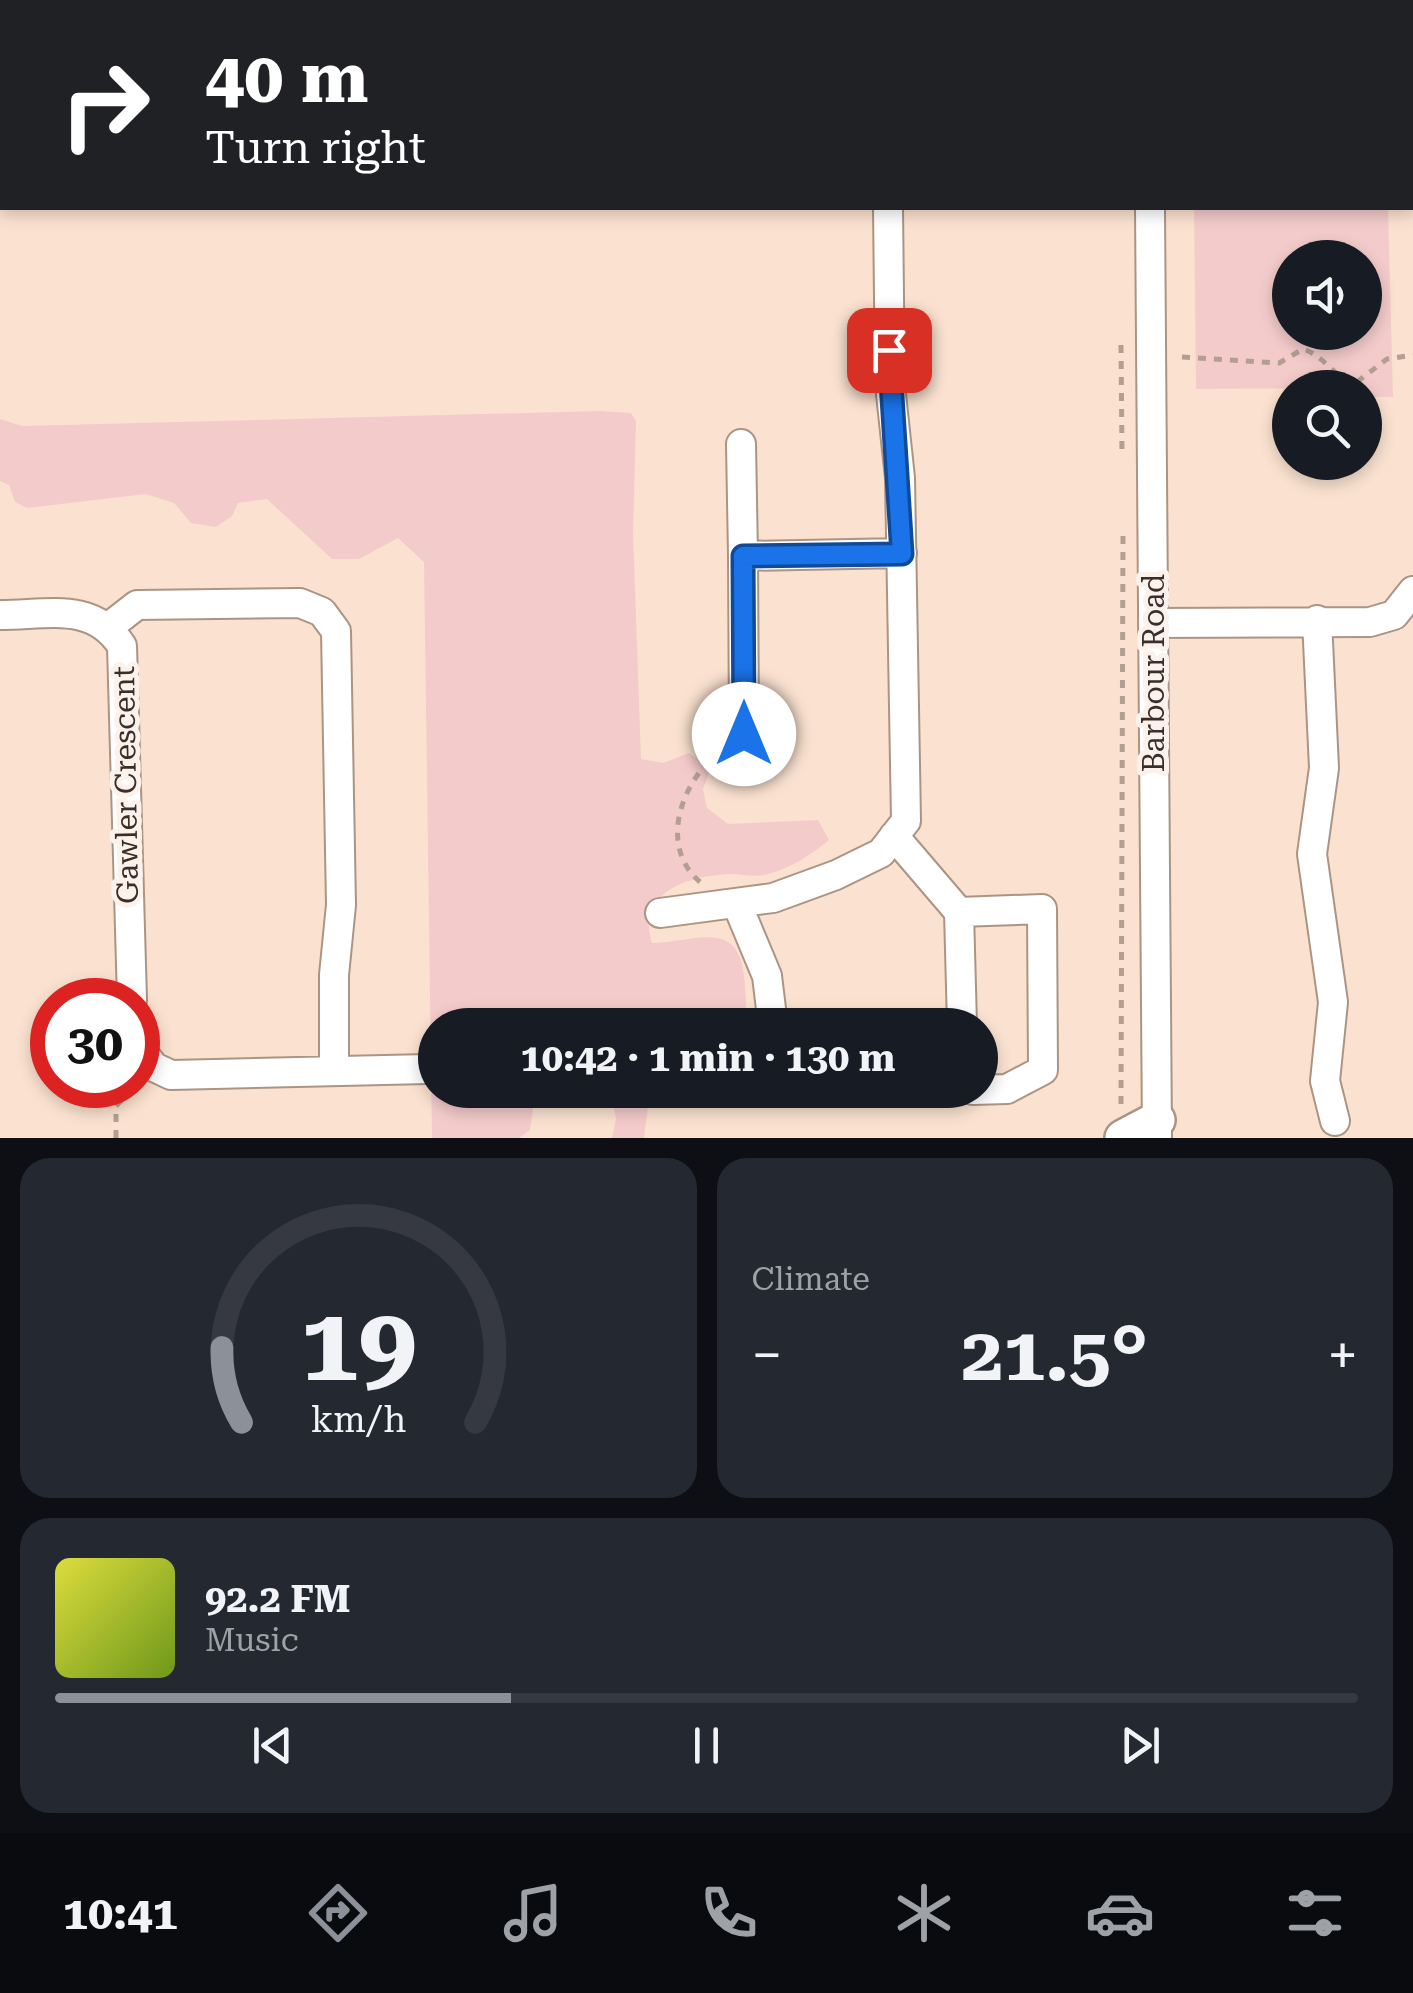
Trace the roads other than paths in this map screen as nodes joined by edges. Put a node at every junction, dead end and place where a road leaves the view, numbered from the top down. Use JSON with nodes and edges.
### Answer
{"nodes":[{"id":1,"x":888,"y":210,"type":"edge"},
{"id":2,"x":1150,"y":210,"type":"edge"},
{"id":3,"x":740,"y":444,"type":"dead end"},
{"id":4,"x":902,"y":554,"type":"junction"},
{"id":5,"x":743,"y":556,"type":"junction"},
{"id":6,"x":1411,"y":599,"type":"edge"},
{"id":7,"x":0,"y":615,"type":"edge"},
{"id":8,"x":1316,"y":620,"type":"junction"},
{"id":9,"x":1153,"y":623,"type":"junction"},
{"id":10,"x":110,"y":626,"type":"junction"},
{"id":11,"x":744,"y":734,"type":"road end"},
{"id":12,"x":894,"y":836,"type":"junction"},
{"id":13,"x":725,"y":906,"type":"junction"},
{"id":14,"x":959,"y":912,"type":"junction"},
{"id":15,"x":660,"y":913,"type":"dead end"},
{"id":16,"x":131,"y":978,"type":"edge"},
{"id":17,"x":771,"y":1008,"type":"edge"},
{"id":18,"x":962,"y":1008,"type":"edge"},
{"id":19,"x":160,"y":1069,"type":"edge"},
{"id":20,"x":418,"y":1069,"type":"edge"},
{"id":21,"x":334,"y":1071,"type":"junction"},
{"id":22,"x":998,"y":1089,"type":"edge"},
{"id":23,"x":1335,"y":1121,"type":"dead end"},
{"id":24,"x":1122,"y":1124,"type":"edge"},
{"id":25,"x":1157,"y":1129,"type":"edge"}],
"edges":[{"from":1,"to":4,"type":"street"},
{"from":2,"to":9,"type":"street","name":"Barbour Road"},
{"from":3,"to":5,"type":"street"},
{"from":4,"to":5,"type":"street"},
{"from":4,"to":12,"type":"street"},
{"from":5,"to":11,"type":"street"},
{"from":6,"to":8,"type":"street"},
{"from":7,"to":10,"type":"street","name":"Gawler Crescent"},
{"from":8,"to":9,"type":"street"},
{"from":8,"to":23,"type":"street"},
{"from":9,"to":25,"type":"street","name":"Barbour Road"},
{"from":10,"to":16,"type":"street","name":"Gawler Crescent"},
{"from":10,"to":21,"type":"street"},
{"from":12,"to":13,"type":"street"},
{"from":12,"to":14,"type":"street"},
{"from":13,"to":15,"type":"street"},
{"from":13,"to":17,"type":"street"},
{"from":14,"to":18,"type":"street"},
{"from":14,"to":22,"type":"street"},
{"from":19,"to":21,"type":"street"},
{"from":20,"to":21,"type":"street"},
{"from":24,"to":25,"type":"main road"}]}
